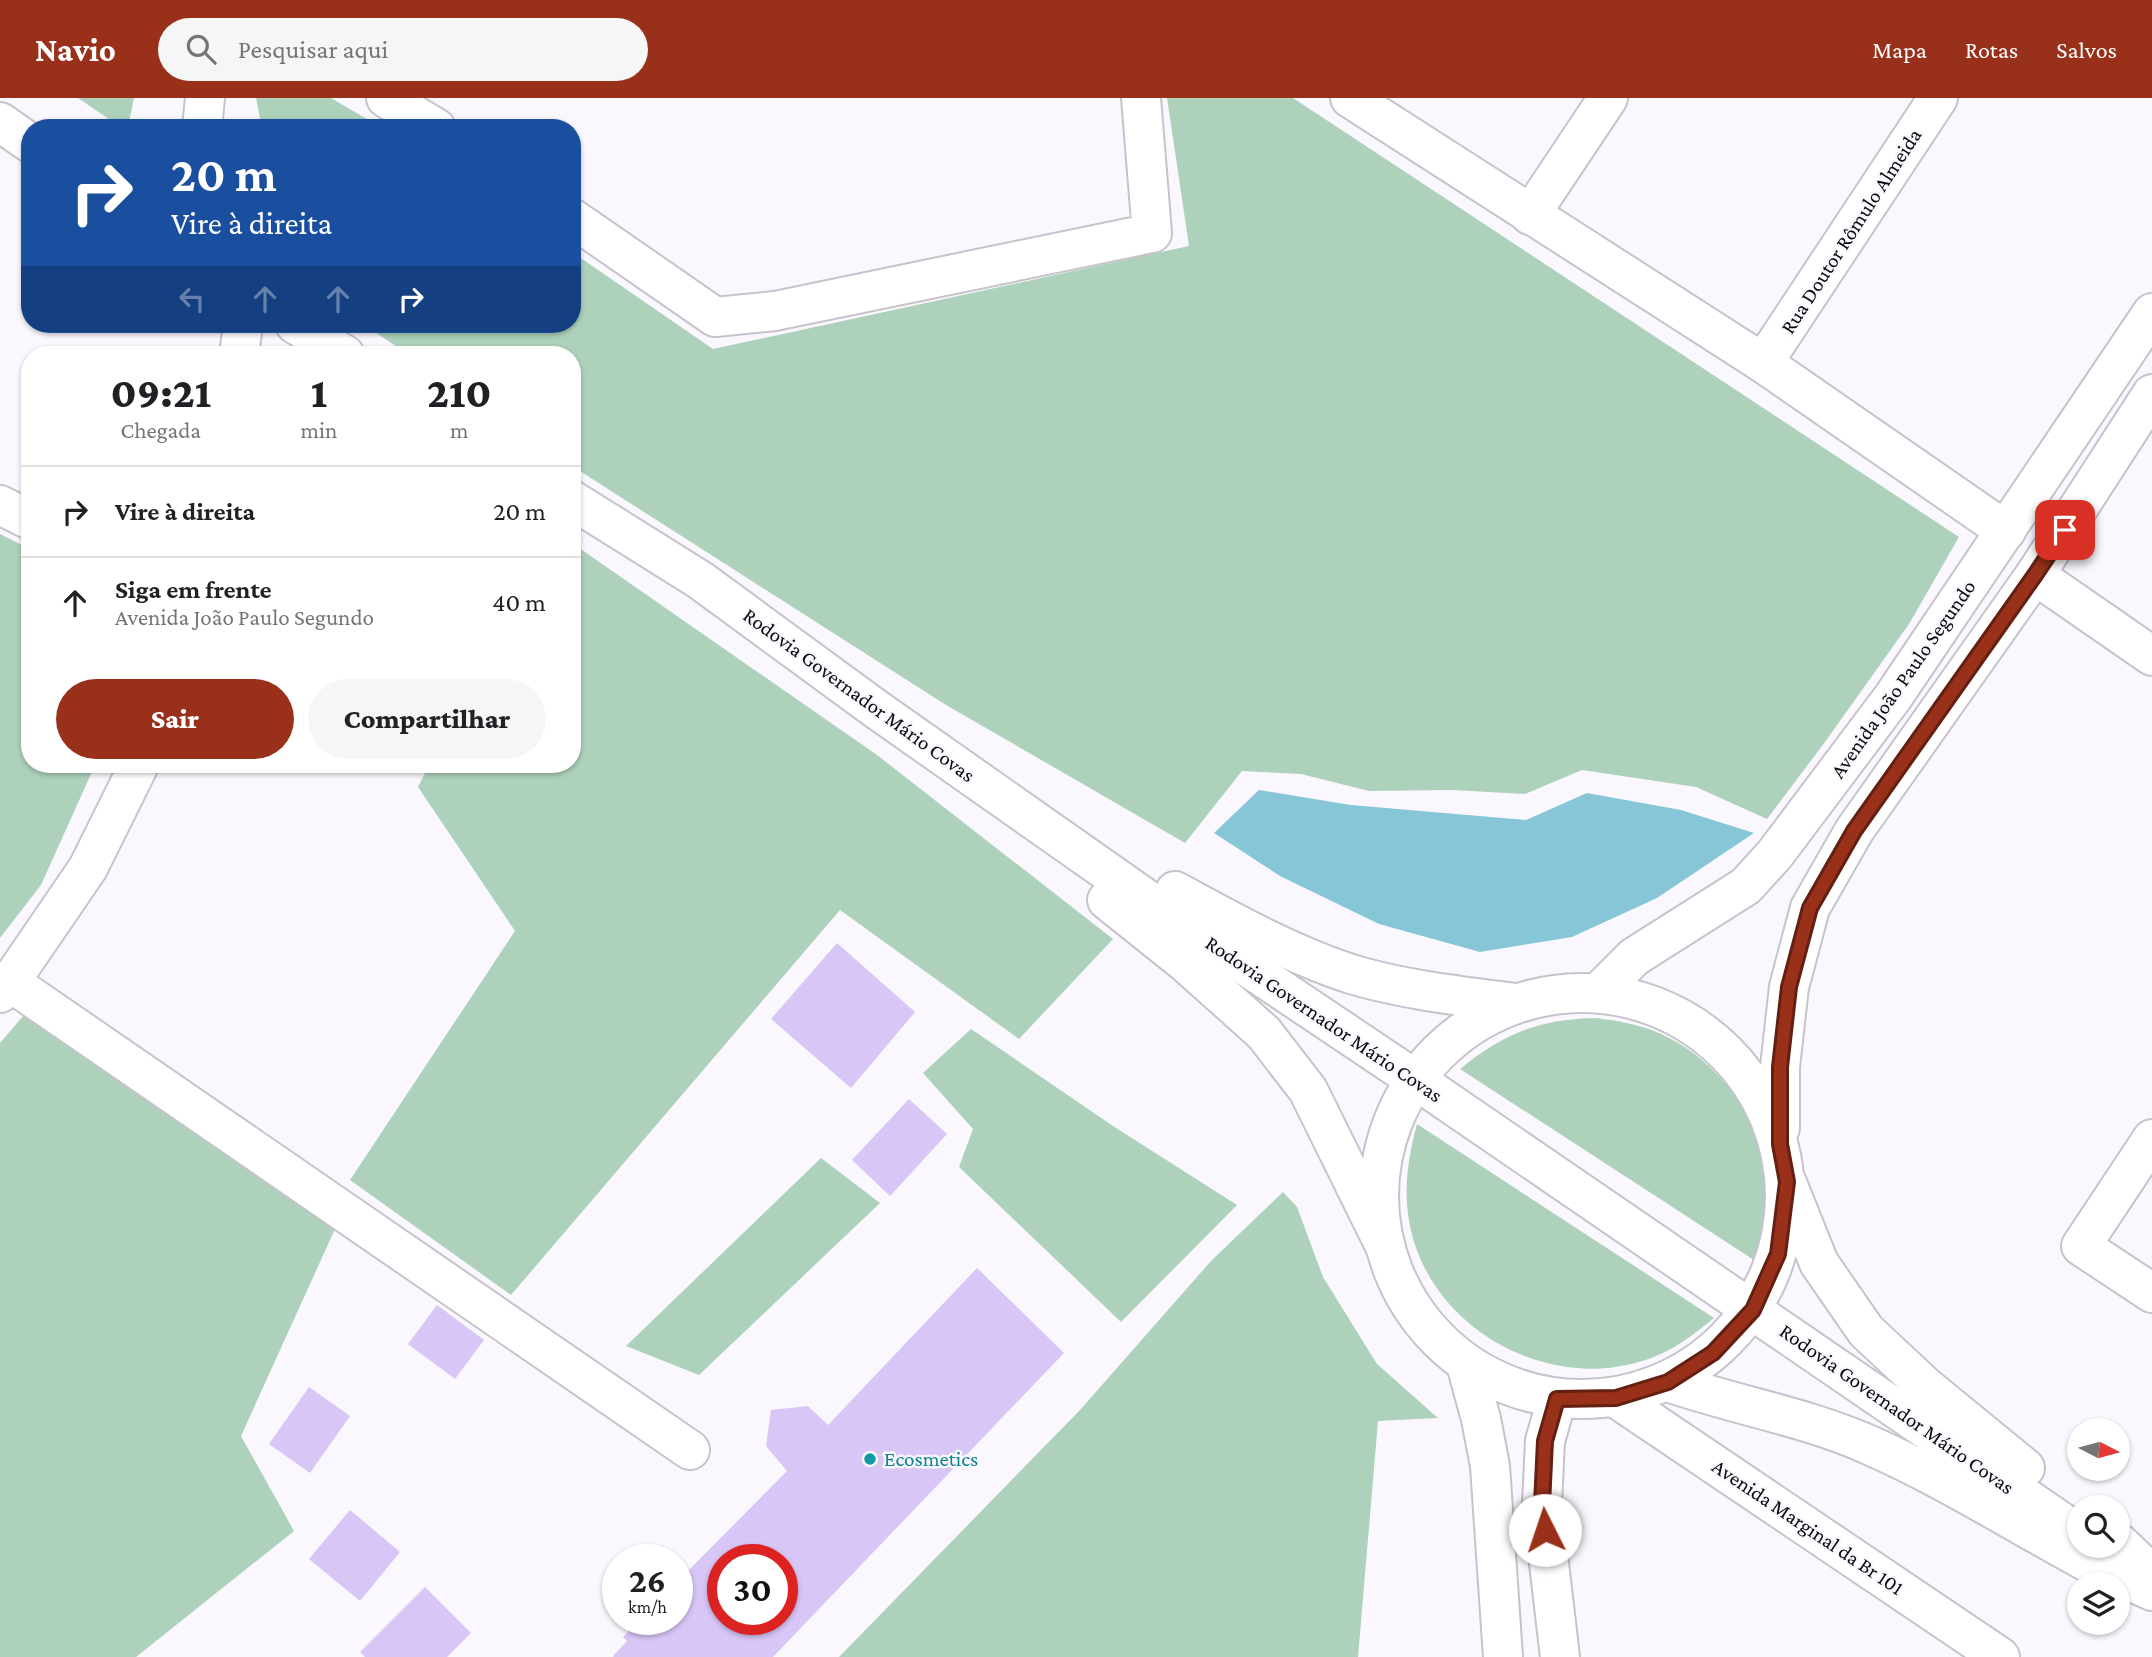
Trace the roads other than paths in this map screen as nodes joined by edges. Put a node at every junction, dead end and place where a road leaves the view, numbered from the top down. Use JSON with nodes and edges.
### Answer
{"nodes":[{"id":1,"x":205,"y":98,"type":"edge"},
{"id":2,"x":387,"y":98,"type":"edge"},
{"id":3,"x":1141,"y":98,"type":"edge"},
{"id":4,"x":1350,"y":98,"type":"edge"},
{"id":5,"x":1608,"y":98,"type":"edge"},
{"id":6,"x":1938,"y":98,"type":"edge"},
{"id":7,"x":203,"y":119,"type":"edge"},
{"id":8,"x":421,"y":119,"type":"edge"},
{"id":9,"x":0,"y":122,"type":"edge"},
{"id":10,"x":21,"y":137,"type":"edge"},
{"id":11,"x":1530,"y":215,"type":"junction"},
{"id":12,"x":581,"y":224,"type":"edge"},
{"id":13,"x":2152,"y":313,"type":"edge"},
{"id":14,"x":310,"y":333,"type":"edge"},
{"id":15,"x":330,"y":346,"type":"edge"},
{"id":16,"x":1763,"y":363,"type":"junction"},
{"id":17,"x":2152,"y":394,"type":"edge"},
{"id":18,"x":0,"y":505,"type":"edge"},
{"id":19,"x":581,"y":506,"type":"edge"},
{"id":20,"x":21,"y":516,"type":"edge"},
{"id":21,"x":2006,"y":531,"type":"junction"},
{"id":22,"x":2035,"y":575,"type":"junction"},
{"id":23,"x":2152,"y":656,"type":"edge"},
{"id":24,"x":876,"y":709,"type":"junction"},
{"id":25,"x":135,"y":773,"type":"edge"},
{"id":26,"x":5,"y":987,"type":"edge"},
{"id":27,"x":1600,"y":992,"type":"junction"},
{"id":28,"x":1516,"y":1003,"type":"junction"},
{"id":29,"x":1413,"y":1078,"type":"junction"},
{"id":30,"x":2152,"y":1139,"type":"edge"},
{"id":31,"x":1780,"y":1144,"type":"junction"},
{"id":32,"x":1787,"y":1182,"type":"junction"},
{"id":33,"x":1386,"y":1248,"type":"junction"},
{"id":34,"x":2152,"y":1293,"type":"edge"},
{"id":35,"x":1753,"y":1310,"type":"junction"},
{"id":36,"x":1466,"y":1364,"type":"junction"},
{"id":37,"x":1668,"y":1382,"type":"junction"},
{"id":38,"x":1616,"y":1398,"type":"junction"},
{"id":39,"x":1557,"y":1399,"type":"junction"},
{"id":40,"x":690,"y":1450,"type":"dead end"},
{"id":41,"x":2067,"y":1501,"type":"edge"},
{"id":42,"x":2067,"y":1526,"type":"edge"},
{"id":43,"x":2130,"y":1553,"type":"edge"},
{"id":44,"x":2115,"y":1558,"type":"edge"},
{"id":45,"x":2152,"y":1574,"type":"edge"},
{"id":46,"x":2152,"y":1584,"type":"edge"},
{"id":47,"x":2152,"y":1591,"type":"edge"},
{"id":48,"x":1503,"y":1657,"type":"edge"},
{"id":49,"x":1560,"y":1657,"type":"edge"},
{"id":50,"x":2000,"y":1657,"type":"edge"}],
"edges":[{"from":1,"to":7,"type":"main road"},
{"from":2,"to":8,"type":"main road"},
{"from":3,"to":12,"type":"main road"},
{"from":4,"to":11,"type":"main road"},
{"from":5,"to":11,"type":"main road"},
{"from":6,"to":16,"type":"main road","name":"Rua Doutor Rômulo Almeida"},
{"from":9,"to":10,"type":"main road"},
{"from":11,"to":16,"type":"main road"},
{"from":13,"to":21,"type":"main road","name":"Avenida João Paulo Segundo"},
{"from":14,"to":15,"type":"main road"},
{"from":16,"to":21,"type":"main road"},
{"from":17,"to":22,"type":"main road"},
{"from":18,"to":20,"type":"main road"},
{"from":19,"to":24,"type":"main road","name":"Rodovia Governador Mário Covas"},
{"from":21,"to":27,"type":"main road","name":"Avenida João Paulo Segundo"},
{"from":22,"to":23,"type":"main road"},
{"from":22,"to":31,"type":"main road"},
{"from":24,"to":28,"type":"main road"},
{"from":24,"to":29,"type":"main road","name":"Rodovia Governador Mário Covas"},
{"from":24,"to":33,"type":"main road"},
{"from":25,"to":26,"type":"main road"},
{"from":26,"to":40,"type":"main road"},
{"from":27,"to":28,"type":"main road"},
{"from":27,"to":31,"type":"main road"},
{"from":28,"to":29,"type":"main road"},
{"from":29,"to":33,"type":"main road"},
{"from":29,"to":35,"type":"main road","name":"Rodovia Governador Mário Covas"},
{"from":30,"to":34,"type":"main road"},
{"from":31,"to":32,"type":"main road"},
{"from":32,"to":35,"type":"main road"},
{"from":32,"to":41,"type":"main road"},
{"from":33,"to":36,"type":"main road"},
{"from":35,"to":37,"type":"main road"},
{"from":35,"to":42,"type":"main road","name":"Rodovia Governador Mário Covas"},
{"from":36,"to":39,"type":"main road"},
{"from":36,"to":48,"type":"main road"},
{"from":37,"to":38,"type":"main road"},
{"from":37,"to":47,"type":"main road"},
{"from":38,"to":39,"type":"main road"},
{"from":38,"to":50,"type":"main road","name":"Avenida Marginal da Br 101"},
{"from":39,"to":49,"type":"main road"},
{"from":43,"to":45,"type":"main road"},
{"from":44,"to":46,"type":"main road"}]}
